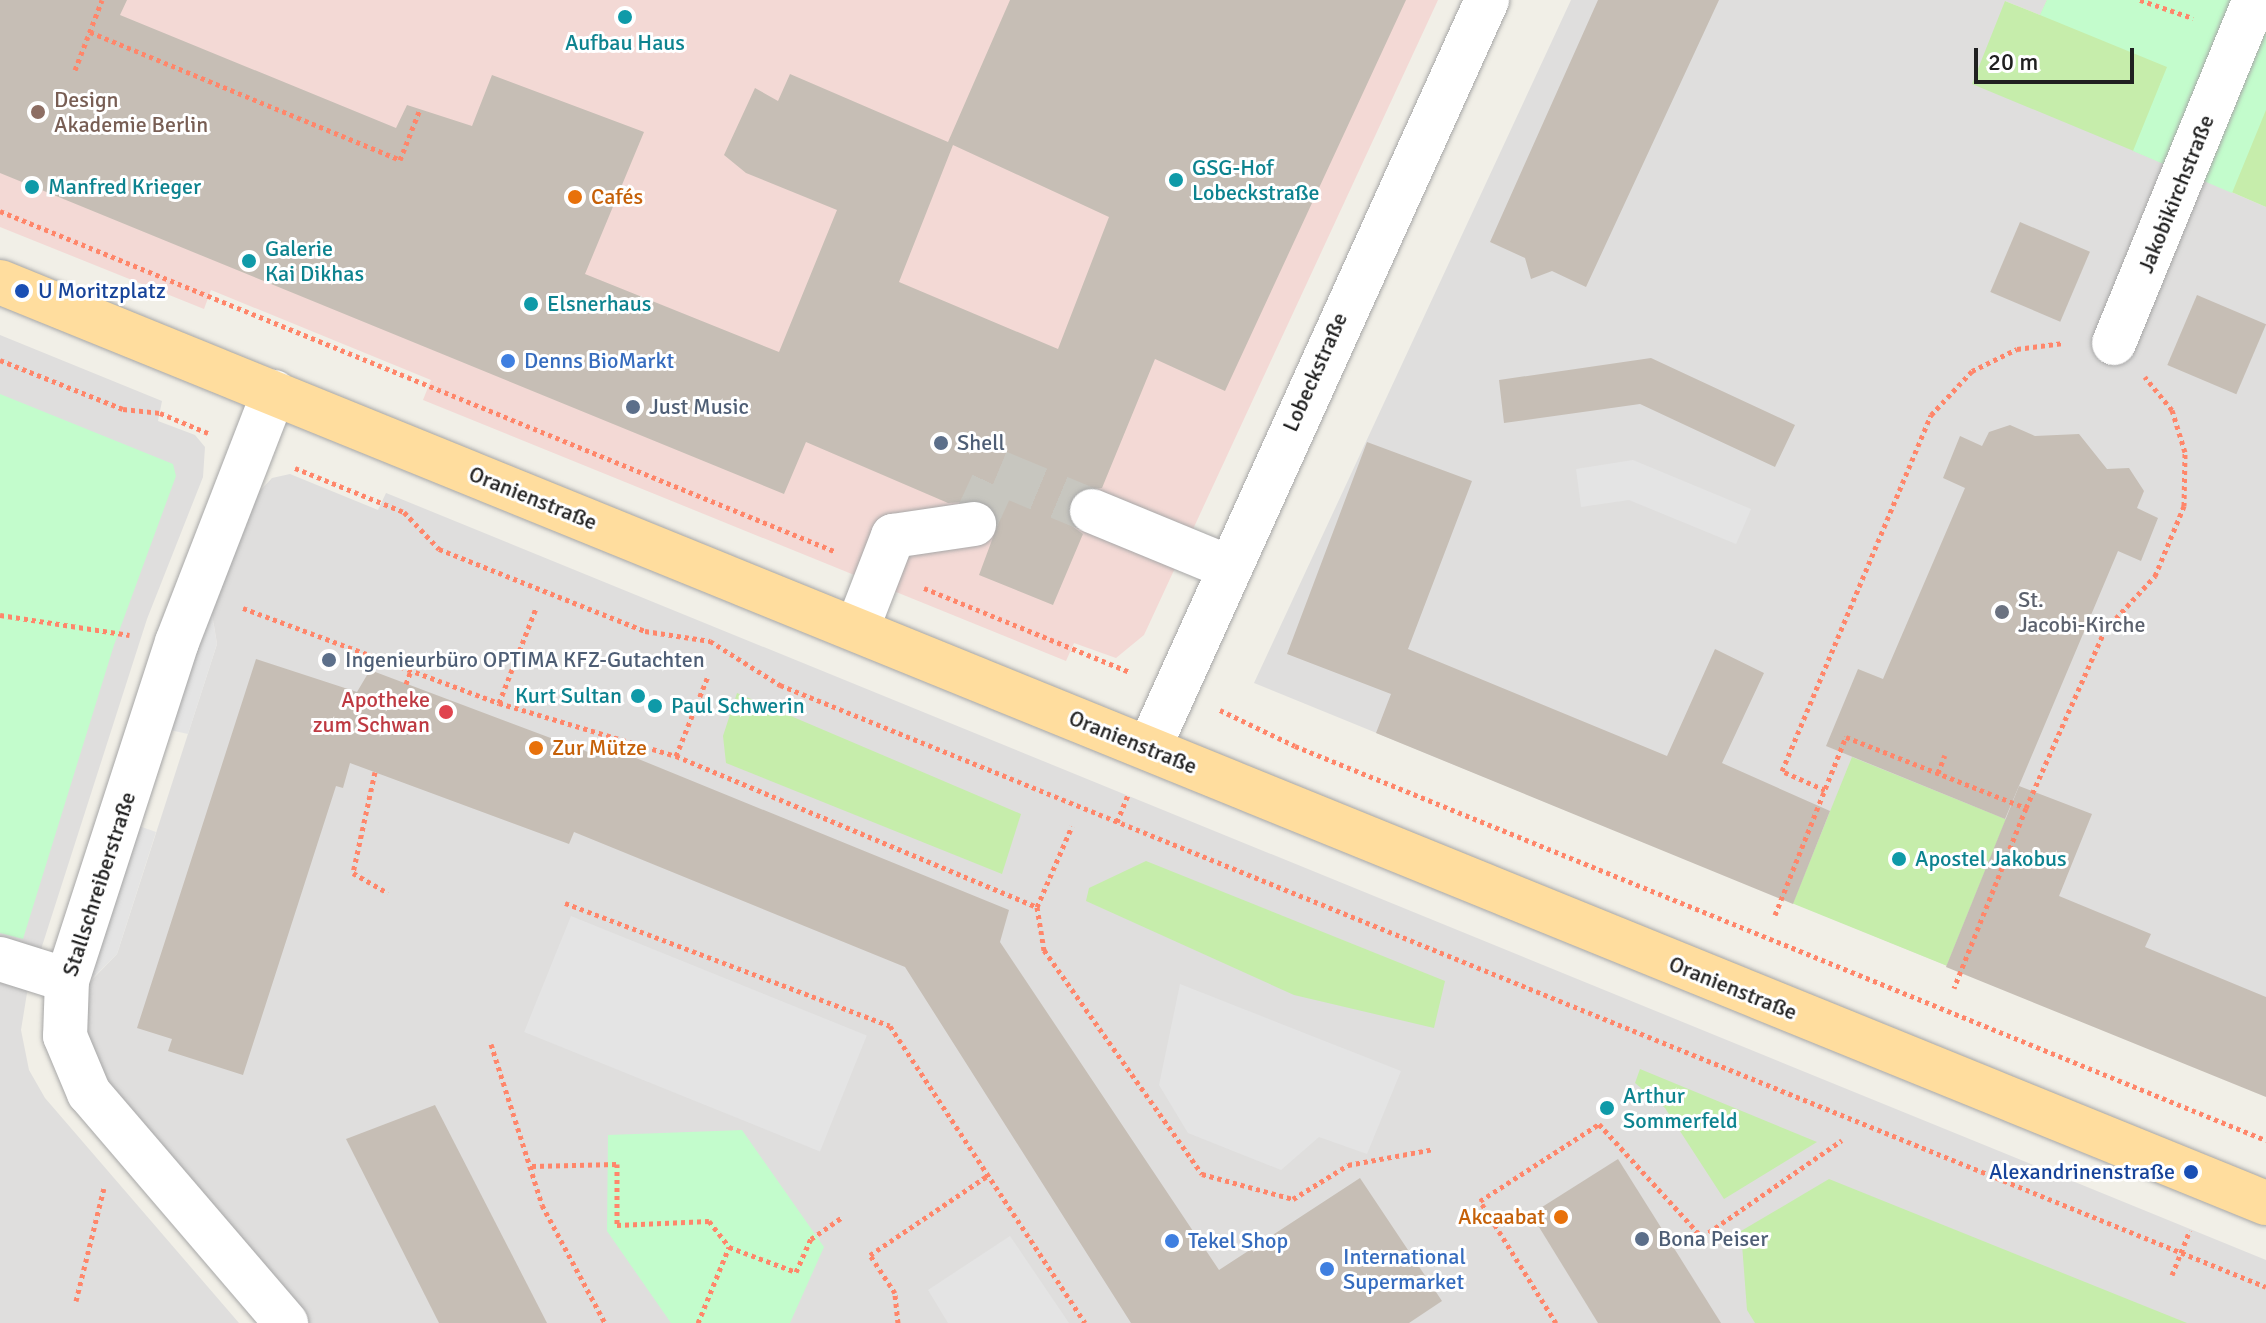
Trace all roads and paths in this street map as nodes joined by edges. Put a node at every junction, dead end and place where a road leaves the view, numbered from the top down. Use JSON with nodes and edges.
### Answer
{"nodes":[{"id":1,"x":102,"y":0,"type":"edge"},
{"id":2,"x":1487,"y":0,"type":"edge"},
{"id":3,"x":2255,"y":0,"type":"edge"},
{"id":4,"x":90,"y":32,"type":"junction"},
{"id":5,"x":75,"y":70,"type":"dead end"},
{"id":6,"x":420,"y":109,"type":"dead end"},
{"id":7,"x":0,"y":211,"type":"edge"},
{"id":8,"x":0,"y":282,"type":"edge"},
{"id":9,"x":2111,"y":354,"type":"junction"},
{"id":10,"x":0,"y":360,"type":"edge"},
{"id":11,"x":274,"y":392,"type":"junction"},
{"id":12,"x":160,"y":413,"type":"dead end"},
{"id":13,"x":382,"y":502,"type":"dead end"},
{"id":14,"x":1092,"y":511,"type":"tunnel mouth"},
{"id":15,"x":974,"y":524,"type":"dead end"},
{"id":16,"x":1228,"y":567,"type":"junction"},
{"id":17,"x":880,"y":570,"type":"junction"},
{"id":18,"x":240,"y":607,"type":"dead end"},
{"id":19,"x":536,"y":608,"type":"dead end"},
{"id":20,"x":0,"y":615,"type":"edge"},
{"id":21,"x":857,"y":629,"type":"junction"},
{"id":22,"x":131,"y":635,"type":"dead end"},
{"id":23,"x":1072,"y":648,"type":"dead end"},
{"id":24,"x":411,"y":670,"type":"junction"},
{"id":25,"x":708,"y":676,"type":"dead end"},
{"id":26,"x":406,"y":684,"type":"dead end"},
{"id":27,"x":499,"y":703,"type":"junction"},
{"id":28,"x":1274,"y":732,"type":"dead end"},
{"id":29,"x":1149,"y":748,"type":"junction"},
{"id":30,"x":1945,"y":755,"type":"dead end"},
{"id":31,"x":676,"y":756,"type":"junction"},
{"id":32,"x":375,"y":772,"type":"dead end"},
{"id":33,"x":1938,"y":773,"type":"junction"},
{"id":34,"x":1825,"y":790,"type":"junction"},
{"id":35,"x":2026,"y":808,"type":"junction"},
{"id":36,"x":1072,"y":826,"type":"dead end"},
{"id":37,"x":388,"y":893,"type":"dead end"},
{"id":38,"x":565,"y":903,"type":"dead end"},
{"id":39,"x":1037,"y":907,"type":"junction"},
{"id":40,"x":1775,"y":915,"type":"dead end"},
{"id":41,"x":0,"y":959,"type":"edge"},
{"id":42,"x":67,"y":980,"type":"junction"},
{"id":43,"x":1954,"y":988,"type":"dead end"},
{"id":44,"x":491,"y":1044,"type":"dead end"},
{"id":45,"x":1842,"y":1140,"type":"dead end"},
{"id":46,"x":2266,"y":1140,"type":"edge"},
{"id":47,"x":1434,"y":1149,"type":"dead end"},
{"id":48,"x":532,"y":1166,"type":"junction"},
{"id":49,"x":987,"y":1176,"type":"junction"},
{"id":50,"x":104,"y":1188,"type":"dead end"},
{"id":51,"x":2266,"y":1203,"type":"edge"},
{"id":52,"x":843,"y":1217,"type":"dead end"},
{"id":53,"x":2190,"y":1230,"type":"dead end"},
{"id":54,"x":729,"y":1247,"type":"junction"},
{"id":55,"x":2180,"y":1256,"type":"junction"},
{"id":56,"x":2172,"y":1275,"type":"dead end"},
{"id":57,"x":2266,"y":1287,"type":"edge"},
{"id":58,"x":76,"y":1301,"type":"dead end"},
{"id":59,"x":286,"y":1323,"type":"edge"},
{"id":60,"x":605,"y":1323,"type":"edge"},
{"id":61,"x":698,"y":1323,"type":"edge"},
{"id":62,"x":898,"y":1323,"type":"edge"},
{"id":63,"x":1085,"y":1323,"type":"edge"},
{"id":64,"x":1556,"y":1323,"type":"edge"}],
"edges":[{"from":1,"to":4,"type":"path"},
{"from":2,"to":16,"type":"street","name":"Lobeckstraße"},
{"from":3,"to":9,"type":"street","name":"Jakobikirchstraße"},
{"from":4,"to":5,"type":"path"},
{"from":4,"to":6,"type":"path"},
{"from":7,"to":17,"type":"path"},
{"from":8,"to":11,"type":"main road","name":"Oranienstraße"},
{"from":9,"to":34,"type":"path"},
{"from":9,"to":35,"type":"path"},
{"from":10,"to":12,"type":"path"},
{"from":11,"to":21,"type":"main road","name":"Oranienstraße"},
{"from":11,"to":42,"type":"street","name":"Stallschreiberstraße"},
{"from":13,"to":55,"type":"path"},
{"from":14,"to":16,"type":"street"},
{"from":15,"to":17,"type":"street"},
{"from":16,"to":29,"type":"street","name":"Lobeckstraße"},
{"from":17,"to":21,"type":"street"},
{"from":17,"to":23,"type":"path"},
{"from":18,"to":24,"type":"path"},
{"from":19,"to":27,"type":"path"},
{"from":20,"to":22,"type":"path"},
{"from":21,"to":29,"type":"main road","name":"Oranienstraße"},
{"from":24,"to":26,"type":"path"},
{"from":24,"to":27,"type":"path"},
{"from":25,"to":31,"type":"path"},
{"from":27,"to":31,"type":"path"},
{"from":28,"to":46,"type":"path"},
{"from":29,"to":51,"type":"main road","name":"Oranienstraße"},
{"from":30,"to":33,"type":"path"},
{"from":31,"to":39,"type":"path"},
{"from":32,"to":37,"type":"path"},
{"from":33,"to":34,"type":"path"},
{"from":33,"to":35,"type":"path"},
{"from":34,"to":40,"type":"path"},
{"from":35,"to":43,"type":"path"},
{"from":36,"to":39,"type":"path"},
{"from":38,"to":49,"type":"path"},
{"from":39,"to":47,"type":"path"},
{"from":41,"to":42,"type":"street"},
{"from":42,"to":59,"type":"street","name":"Stallschreiberstraße"},
{"from":44,"to":48,"type":"path"},
{"from":45,"to":64,"type":"path"},
{"from":48,"to":54,"type":"path"},
{"from":48,"to":60,"type":"path"},
{"from":49,"to":62,"type":"path"},
{"from":49,"to":63,"type":"path"},
{"from":50,"to":58,"type":"path"},
{"from":52,"to":54,"type":"path"},
{"from":53,"to":55,"type":"path"},
{"from":54,"to":61,"type":"path"},
{"from":55,"to":56,"type":"path"},
{"from":55,"to":57,"type":"path"}]}
